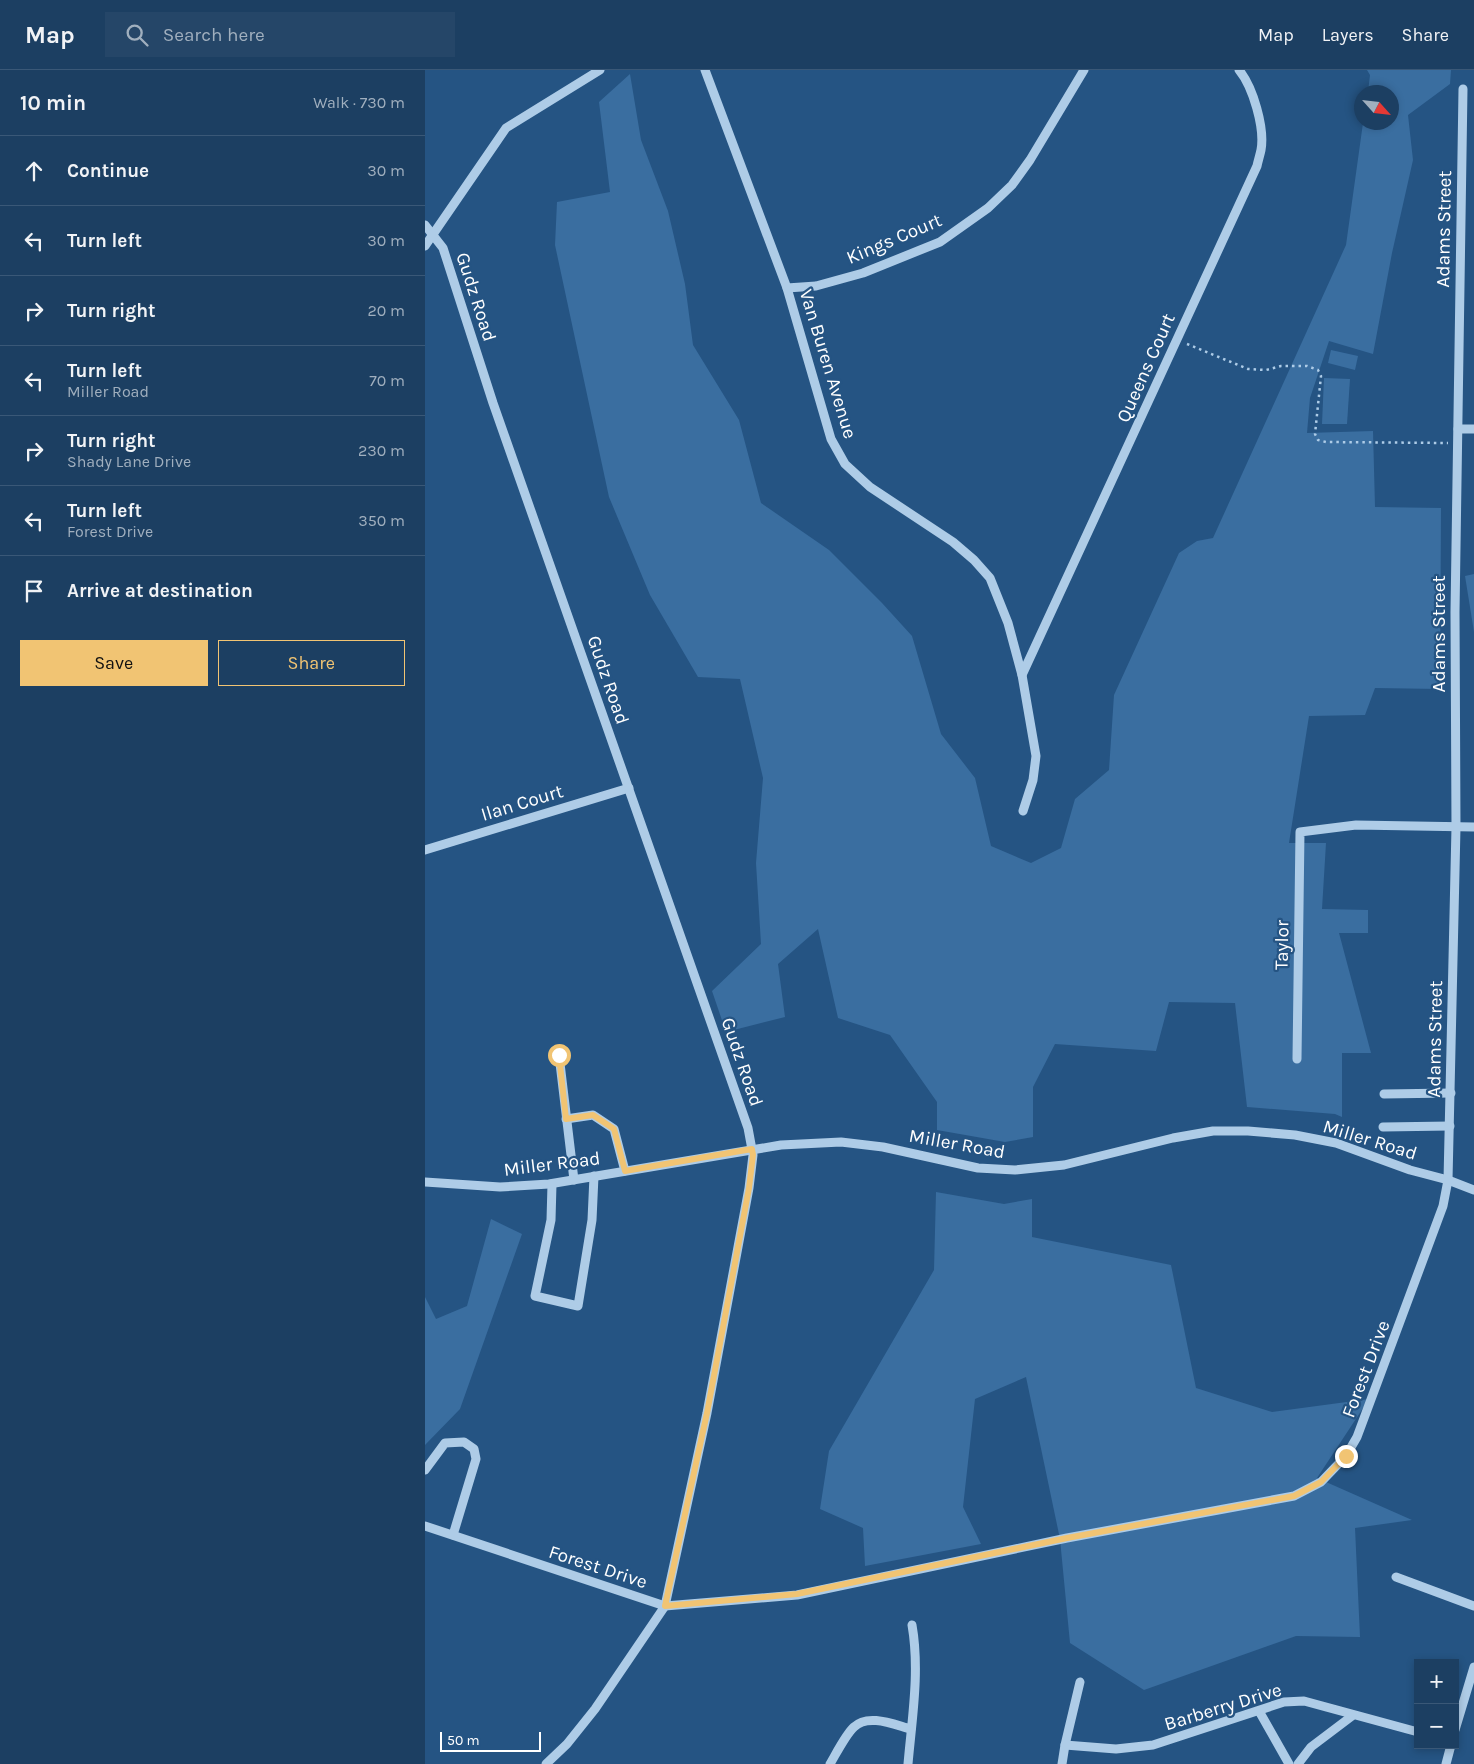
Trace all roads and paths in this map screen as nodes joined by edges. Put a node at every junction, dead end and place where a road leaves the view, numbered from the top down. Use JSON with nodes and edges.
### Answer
{"nodes":[{"id":1,"x":600,"y":70,"type":"edge"},
{"id":2,"x":705,"y":70,"type":"edge"},
{"id":3,"x":1084,"y":70,"type":"edge"},
{"id":4,"x":1239,"y":70,"type":"edge"},
{"id":5,"x":1463,"y":89,"type":"dead end"},
{"id":6,"x":425,"y":225,"type":"edge"},
{"id":7,"x":433,"y":233,"type":"junction"},
{"id":8,"x":425,"y":246,"type":"edge"},
{"id":9,"x":787,"y":288,"type":"junction"},
{"id":10,"x":1177,"y":340,"type":"junction"},
{"id":11,"x":1458,"y":429,"type":"junction"},
{"id":12,"x":1474,"y":429,"type":"edge"},
{"id":13,"x":1457,"y":443,"type":"junction"},
{"id":14,"x":1022,"y":675,"type":"junction"},
{"id":15,"x":629,"y":788,"type":"junction"},
{"id":16,"x":1023,"y":811,"type":"dead end"},
{"id":17,"x":1456,"y":827,"type":"junction"},
{"id":18,"x":1474,"y":827,"type":"edge"},
{"id":19,"x":425,"y":850,"type":"edge"},
{"id":20,"x":559,"y":1055,"type":"dead end"},
{"id":21,"x":1297,"y":1058,"type":"dead end"},
{"id":22,"x":1384,"y":1094,"type":"dead end"},
{"id":23,"x":1451,"y":1094,"type":"junction"},
{"id":24,"x":566,"y":1119,"type":"junction"},
{"id":25,"x":1450,"y":1126,"type":"junction"},
{"id":26,"x":1383,"y":1127,"type":"dead end"},
{"id":27,"x":752,"y":1149,"type":"junction"},
{"id":28,"x":625,"y":1171,"type":"junction"},
{"id":29,"x":594,"y":1176,"type":"junction"},
{"id":30,"x":574,"y":1180,"type":"junction"},
{"id":31,"x":1448,"y":1180,"type":"junction"},
{"id":32,"x":425,"y":1182,"type":"edge"},
{"id":33,"x":552,"y":1184,"type":"junction"},
{"id":34,"x":1474,"y":1190,"type":"edge"},
{"id":35,"x":425,"y":1470,"type":"edge"},
{"id":36,"x":425,"y":1526,"type":"edge"},
{"id":37,"x":453,"y":1535,"type":"junction"},
{"id":38,"x":1396,"y":1577,"type":"dead end"},
{"id":39,"x":665,"y":1606,"type":"junction"},
{"id":40,"x":1474,"y":1606,"type":"edge"},
{"id":41,"x":912,"y":1625,"type":"dead end"},
{"id":42,"x":1474,"y":1667,"type":"edge"},
{"id":43,"x":1080,"y":1682,"type":"dead end"},
{"id":44,"x":1259,"y":1710,"type":"junction"},
{"id":45,"x":1352,"y":1716,"type":"junction"},
{"id":46,"x":1459,"y":1717,"type":"edge"},
{"id":47,"x":911,"y":1729,"type":"junction"},
{"id":48,"x":1414,"y":1731,"type":"edge"},
{"id":49,"x":1065,"y":1745,"type":"junction"},
{"id":50,"x":1450,"y":1749,"type":"edge"},
{"id":51,"x":546,"y":1764,"type":"edge"},
{"id":52,"x":830,"y":1764,"type":"edge"},
{"id":53,"x":908,"y":1764,"type":"edge"},
{"id":54,"x":1062,"y":1764,"type":"edge"},
{"id":55,"x":1289,"y":1764,"type":"edge"},
{"id":56,"x":1298,"y":1764,"type":"edge"},
{"id":57,"x":1446,"y":1764,"type":"edge"}],
"edges":[{"from":1,"to":7,"type":"street"},
{"from":2,"to":9,"type":"street","name":"Van Buren Avenue"},
{"from":3,"to":9,"type":"street","name":"Kings Court"},
{"from":4,"to":10,"type":"street","name":"Queens Court"},
{"from":5,"to":11,"type":"street","name":"Adams Street"},
{"from":6,"to":7,"type":"street","name":"Gudz Road"},
{"from":7,"to":8,"type":"street"},
{"from":7,"to":15,"type":"street","name":"Gudz Road"},
{"from":9,"to":14,"type":"street","name":"Van Buren Avenue"},
{"from":10,"to":13,"type":"path"},
{"from":10,"to":14,"type":"street","name":"Queens Court"},
{"from":11,"to":12,"type":"street"},
{"from":11,"to":13,"type":"street","name":"Adams Street"},
{"from":13,"to":17,"type":"street","name":"Adams Street"},
{"from":14,"to":16,"type":"street","name":"Van Buren Avenue"},
{"from":15,"to":19,"type":"street","name":"Ilan Court"},
{"from":15,"to":27,"type":"street","name":"Gudz Road"},
{"from":17,"to":18,"type":"street"},
{"from":17,"to":21,"type":"street","name":"Taylor"},
{"from":17,"to":23,"type":"street","name":"Adams Street"},
{"from":20,"to":24,"type":"street"},
{"from":22,"to":23,"type":"street"},
{"from":23,"to":25,"type":"street","name":"Adams Street"},
{"from":24,"to":28,"type":"street"},
{"from":24,"to":30,"type":"street"},
{"from":25,"to":26,"type":"street"},
{"from":25,"to":31,"type":"street","name":"Adams Street"},
{"from":27,"to":28,"type":"street","name":"Miller Road"},
{"from":27,"to":31,"type":"street","name":"Miller Road"},
{"from":27,"to":39,"type":"street","name":"Gudz Road"},
{"from":28,"to":29,"type":"street","name":"Miller Road"},
{"from":29,"to":30,"type":"street","name":"Miller Road"},
{"from":29,"to":33,"type":"street"},
{"from":30,"to":33,"type":"street","name":"Miller Road"},
{"from":31,"to":34,"type":"street","name":"Miller Road"},
{"from":31,"to":39,"type":"street","name":"Forest Drive"},
{"from":32,"to":33,"type":"street","name":"Miller Road"},
{"from":35,"to":37,"type":"street"},
{"from":36,"to":37,"type":"street","name":"Forest Drive"},
{"from":37,"to":39,"type":"street","name":"Forest Drive"},
{"from":38,"to":40,"type":"street"},
{"from":39,"to":51,"type":"street"},
{"from":41,"to":47,"type":"street"},
{"from":42,"to":46,"type":"street"},
{"from":43,"to":49,"type":"street"},
{"from":44,"to":45,"type":"street","name":"Barberry Drive"},
{"from":44,"to":49,"type":"street","name":"Barberry Drive"},
{"from":44,"to":55,"type":"street"},
{"from":45,"to":48,"type":"street","name":"Barberry Drive"},
{"from":45,"to":56,"type":"street"},
{"from":47,"to":52,"type":"street"},
{"from":47,"to":53,"type":"street"},
{"from":49,"to":54,"type":"street"},
{"from":50,"to":57,"type":"street"}]}
